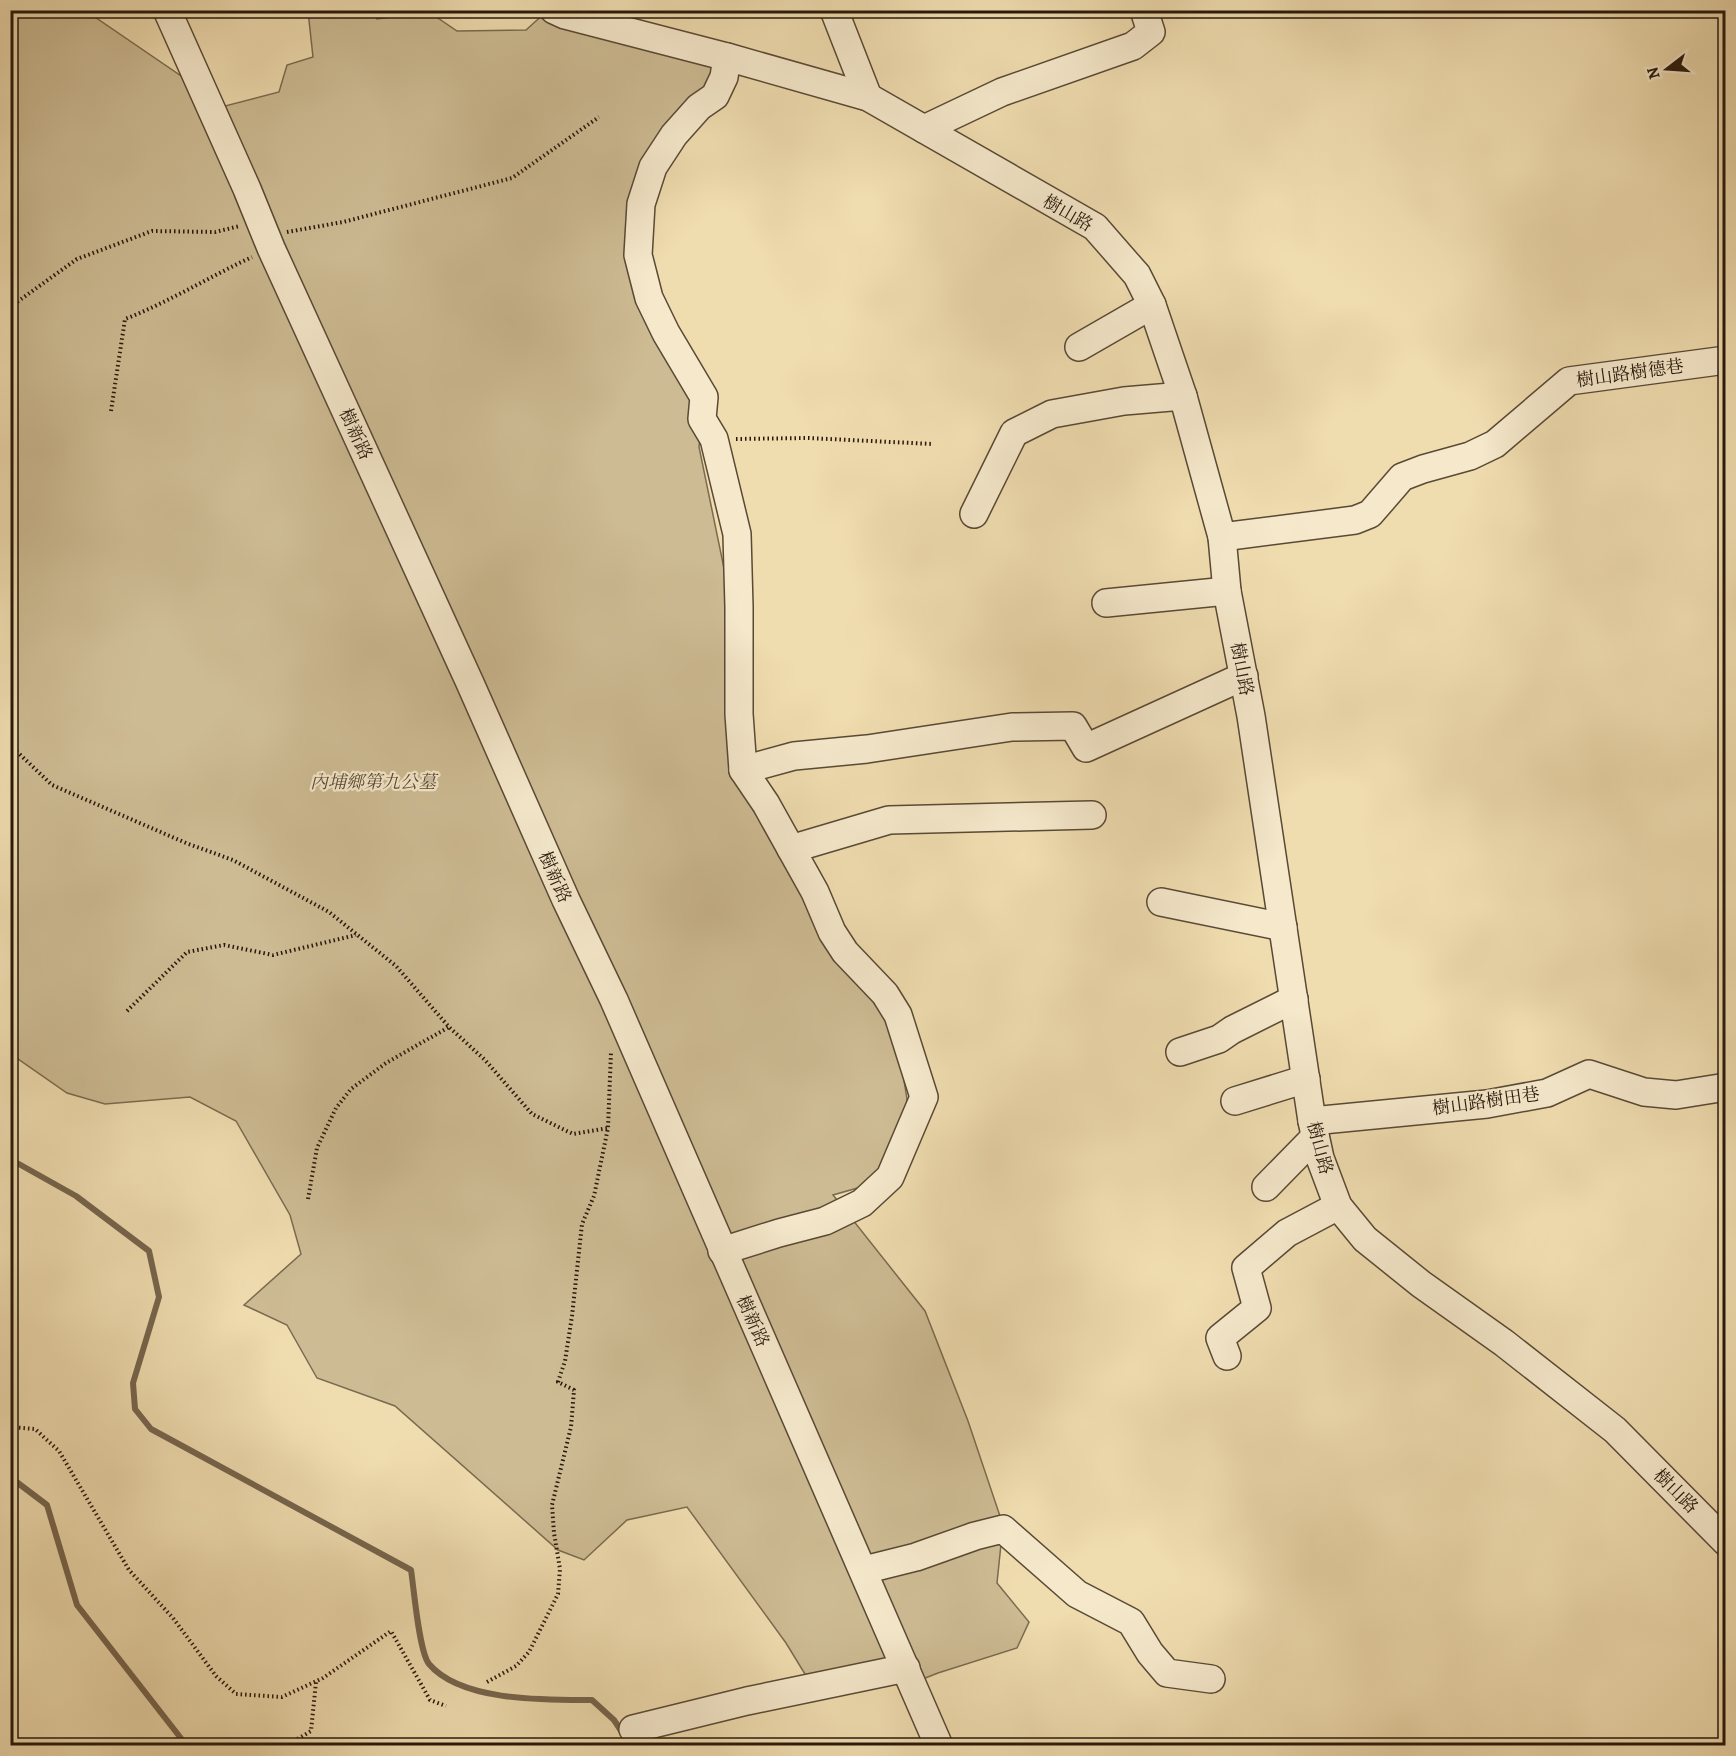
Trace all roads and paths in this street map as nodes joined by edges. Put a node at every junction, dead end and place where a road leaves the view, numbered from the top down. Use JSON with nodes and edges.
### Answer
{"nodes":[{"id":1,"x":167,"y":10,"type":"edge"},
{"id":2,"x":554,"y":10,"type":"edge"},
{"id":3,"x":834,"y":10,"type":"edge"},
{"id":4,"x":1144,"y":10,"type":"edge"},
{"id":5,"x":727,"y":57,"type":"junction"},
{"id":6,"x":868,"y":97,"type":"junction"},
{"id":7,"x":599,"y":117,"type":"dead end"},
{"id":8,"x":924,"y":129,"type":"junction"},
{"id":9,"x":260,"y":221,"type":"junction"},
{"id":10,"x":271,"y":248,"type":"junction"},
{"id":11,"x":1152,"y":305,"type":"junction"},
{"id":12,"x":10,"y":307,"type":"edge"},
{"id":13,"x":1079,"y":347,"type":"dead end"},
{"id":14,"x":1725,"y":360,"type":"edge"},
{"id":15,"x":1184,"y":396,"type":"junction"},
{"id":16,"x":111,"y":411,"type":"dead end"},
{"id":17,"x":714,"y":439,"type":"junction"},
{"id":18,"x":933,"y":444,"type":"dead end"},
{"id":19,"x":974,"y":514,"type":"dead end"},
{"id":20,"x":1222,"y":537,"type":"junction"},
{"id":21,"x":1227,"y":591,"type":"junction"},
{"id":22,"x":1106,"y":603,"type":"dead end"},
{"id":23,"x":1244,"y":676,"type":"junction"},
{"id":24,"x":10,"y":745,"type":"edge"},
{"id":25,"x":743,"y":770,"type":"junction"},
{"id":26,"x":1092,"y":815,"type":"dead end"},
{"id":27,"x":791,"y":849,"type":"junction"},
{"id":28,"x":1161,"y":902,"type":"dead end"},
{"id":29,"x":1283,"y":927,"type":"junction"},
{"id":30,"x":357,"y":934,"type":"junction"},
{"id":31,"x":1294,"y":999,"type":"junction"},
{"id":32,"x":128,"y":1011,"type":"dead end"},
{"id":33,"x":449,"y":1028,"type":"junction"},
{"id":34,"x":612,"y":1047,"type":"dead end"},
{"id":35,"x":1180,"y":1052,"type":"dead end"},
{"id":36,"x":1306,"y":1079,"type":"junction"},
{"id":37,"x":1725,"y":1087,"type":"edge"},
{"id":38,"x":1235,"y":1101,"type":"dead end"},
{"id":39,"x":608,"y":1128,"type":"junction"},
{"id":40,"x":1314,"y":1129,"type":"junction"},
{"id":41,"x":1266,"y":1187,"type":"dead end"},
{"id":42,"x":308,"y":1199,"type":"dead end"},
{"id":43,"x":1338,"y":1206,"type":"junction"},
{"id":44,"x":722,"y":1251,"type":"junction"},
{"id":45,"x":1227,"y":1356,"type":"dead end"},
{"id":46,"x":10,"y":1427,"type":"edge"},
{"id":47,"x":1725,"y":1542,"type":"edge"},
{"id":48,"x":864,"y":1570,"type":"junction"},
{"id":49,"x":906,"y":1668,"type":"junction"},
{"id":50,"x":1211,"y":1679,"type":"dead end"},
{"id":51,"x":316,"y":1681,"type":"junction"},
{"id":52,"x":487,"y":1682,"type":"dead end"},
{"id":53,"x":446,"y":1707,"type":"dead end"},
{"id":54,"x":633,"y":1729,"type":"dead end"},
{"id":55,"x":286,"y":1746,"type":"edge"},
{"id":56,"x":939,"y":1746,"type":"edge"}],
"edges":[{"from":1,"to":9,"type":"street","name":"樹新路"},
{"from":2,"to":5,"type":"street","name":"樹山路"},
{"from":3,"to":6,"type":"street"},
{"from":4,"to":8,"type":"street"},
{"from":5,"to":6,"type":"street","name":"樹山路"},
{"from":5,"to":17,"type":"street"},
{"from":6,"to":8,"type":"street","name":"樹山路"},
{"from":7,"to":9,"type":"path"},
{"from":8,"to":11,"type":"street","name":"樹山路"},
{"from":9,"to":10,"type":"street","name":"樹新路"},
{"from":9,"to":12,"type":"path"},
{"from":10,"to":16,"type":"path"},
{"from":10,"to":44,"type":"street","name":"樹新路"},
{"from":11,"to":13,"type":"street"},
{"from":11,"to":15,"type":"street","name":"樹山路"},
{"from":14,"to":20,"type":"street","name":"樹山路樹德巷"},
{"from":15,"to":19,"type":"street"},
{"from":15,"to":20,"type":"street","name":"樹山路"},
{"from":17,"to":18,"type":"path"},
{"from":17,"to":25,"type":"street"},
{"from":20,"to":21,"type":"street","name":"樹山路"},
{"from":21,"to":22,"type":"street"},
{"from":21,"to":23,"type":"street","name":"樹山路"},
{"from":23,"to":25,"type":"street"},
{"from":23,"to":29,"type":"street","name":"樹山路"},
{"from":24,"to":30,"type":"path"},
{"from":25,"to":27,"type":"street"},
{"from":26,"to":27,"type":"street"},
{"from":27,"to":44,"type":"street"},
{"from":28,"to":29,"type":"street"},
{"from":29,"to":31,"type":"street","name":"樹山路"},
{"from":30,"to":32,"type":"path"},
{"from":30,"to":33,"type":"path"},
{"from":31,"to":35,"type":"street"},
{"from":31,"to":36,"type":"street","name":"樹山路"},
{"from":33,"to":39,"type":"path"},
{"from":33,"to":42,"type":"path"},
{"from":34,"to":39,"type":"path"},
{"from":36,"to":38,"type":"street"},
{"from":36,"to":40,"type":"street","name":"樹山路"},
{"from":37,"to":40,"type":"street","name":"樹山路樹田巷"},
{"from":39,"to":52,"type":"path"},
{"from":40,"to":41,"type":"street"},
{"from":40,"to":43,"type":"street","name":"樹山路"},
{"from":43,"to":45,"type":"street"},
{"from":43,"to":47,"type":"street","name":"樹山路"},
{"from":44,"to":48,"type":"street","name":"樹新路"},
{"from":46,"to":51,"type":"path"},
{"from":48,"to":49,"type":"street","name":"樹新路"},
{"from":48,"to":50,"type":"street"},
{"from":49,"to":54,"type":"street"},
{"from":49,"to":56,"type":"street","name":"樹新路"},
{"from":51,"to":53,"type":"path"},
{"from":51,"to":55,"type":"path"}]}
